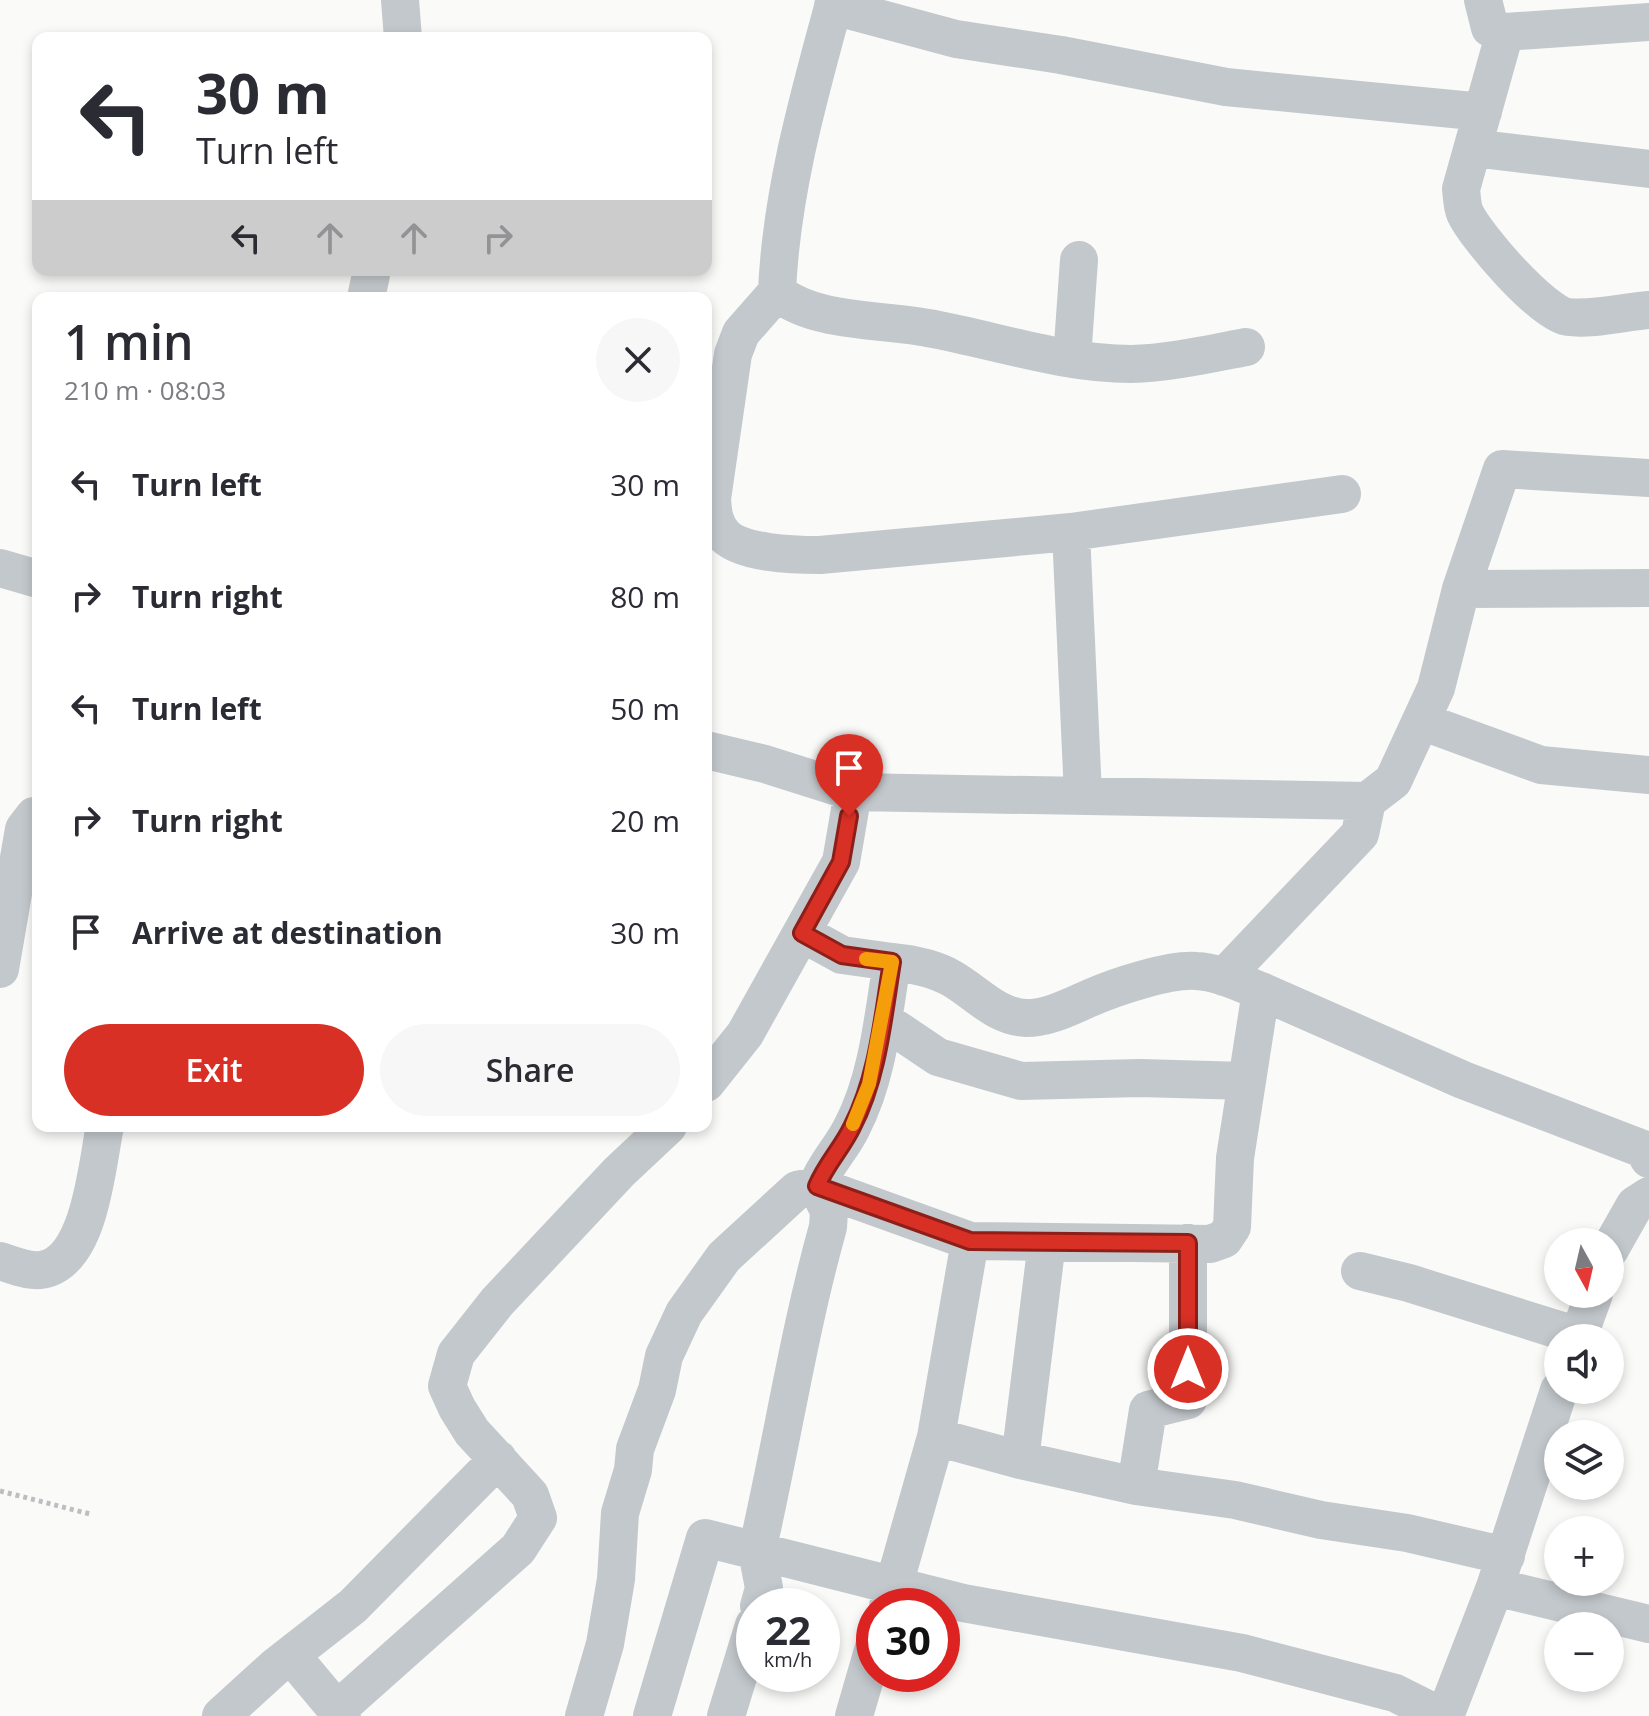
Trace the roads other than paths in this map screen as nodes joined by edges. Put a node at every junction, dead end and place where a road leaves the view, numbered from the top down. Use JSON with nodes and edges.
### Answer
{"nodes":[{"id":1,"x":400,"y":0,"type":"edge"},
{"id":2,"x":1483,"y":0,"type":"edge"},
{"id":3,"x":834,"y":3,"type":"edge"},
{"id":4,"x":1649,"y":22,"type":"edge"},
{"id":5,"x":403,"y":32,"type":"edge"},
{"id":6,"x":1505,"y":32,"type":"junction"},
{"id":7,"x":1483,"y":112,"type":"junction"},
{"id":8,"x":1473,"y":148,"type":"junction"},
{"id":9,"x":1649,"y":169,"type":"edge"},
{"id":10,"x":1079,"y":260,"type":"dead end"},
{"id":11,"x":777,"y":292,"type":"junction"},
{"id":12,"x":1649,"y":310,"type":"edge"},
{"id":13,"x":1246,"y":347,"type":"dead end"},
{"id":14,"x":1072,"y":359,"type":"junction"},
{"id":15,"x":1649,"y":478,"type":"edge"},
{"id":16,"x":1342,"y":494,"type":"dead end"},
{"id":17,"x":1071,"y":532,"type":"junction"},
{"id":18,"x":0,"y":568,"type":"edge"},
{"id":19,"x":32,"y":577,"type":"edge"},
{"id":20,"x":1649,"y":588,"type":"edge"},
{"id":21,"x":1461,"y":589,"type":"junction"},
{"id":22,"x":1421,"y":721,"type":"junction"},
{"id":23,"x":712,"y":751,"type":"edge"},
{"id":24,"x":1649,"y":775,"type":"edge"},
{"id":25,"x":853,"y":792,"type":"junction"},
{"id":26,"x":1083,"y":795,"type":"junction"},
{"id":27,"x":1367,"y":801,"type":"junction"},
{"id":28,"x":32,"y":819,"type":"edge"},
{"id":29,"x":802,"y":933,"type":"junction"},
{"id":30,"x":892,"y":962,"type":"junction"},
{"id":31,"x":0,"y":969,"type":"edge"},
{"id":32,"x":1224,"y":977,"type":"junction"},
{"id":33,"x":1261,"y":991,"type":"junction"},
{"id":34,"x":883,"y":1020,"type":"junction"},
{"id":35,"x":712,"y":1075,"type":"edge"},
{"id":36,"x":1246,"y":1081,"type":"junction"},
{"id":37,"x":104,"y":1132,"type":"edge"},
{"id":38,"x":662,"y":1132,"type":"edge"},
{"id":39,"x":1649,"y":1159,"type":"edge"},
{"id":40,"x":817,"y":1186,"type":"junction"},
{"id":41,"x":1649,"y":1196,"type":"edge"},
{"id":42,"x":1622,"y":1228,"type":"edge"},
{"id":43,"x":970,"y":1241,"type":"junction"},
{"id":44,"x":1047,"y":1242,"type":"junction"},
{"id":45,"x":1188,"y":1243,"type":"junction"},
{"id":46,"x":0,"y":1261,"type":"edge"},
{"id":47,"x":1360,"y":1271,"type":"dead end"},
{"id":48,"x":1544,"y":1326,"type":"edge"},
{"id":49,"x":1554,"y":1404,"type":"edge"},
{"id":50,"x":936,"y":1437,"type":"junction"},
{"id":51,"x":498,"y":1459,"type":"junction"},
{"id":52,"x":1020,"y":1460,"type":"junction"},
{"id":53,"x":1136,"y":1486,"type":"junction"},
{"id":54,"x":757,"y":1551,"type":"junction"},
{"id":55,"x":1500,"y":1571,"type":"junction"},
{"id":56,"x":764,"y":1588,"type":"edge"},
{"id":57,"x":868,"y":1588,"type":"edge"},
{"id":58,"x":894,"y":1588,"type":"edge"},
{"id":59,"x":960,"y":1603,"type":"edge"},
{"id":60,"x":1649,"y":1624,"type":"edge"},
{"id":61,"x":291,"y":1655,"type":"junction"},
{"id":62,"x":736,"y":1684,"type":"edge"},
{"id":63,"x":861,"y":1692,"type":"edge"},
{"id":64,"x":339,"y":1713,"type":"edge"},
{"id":65,"x":221,"y":1716,"type":"edge"},
{"id":66,"x":584,"y":1716,"type":"edge"},
{"id":67,"x":652,"y":1716,"type":"edge"},
{"id":68,"x":726,"y":1716,"type":"edge"},
{"id":69,"x":854,"y":1716,"type":"edge"},
{"id":70,"x":1443,"y":1716,"type":"edge"}],
"edges":[{"from":1,"to":5,"type":"street"},
{"from":2,"to":6,"type":"street"},
{"from":3,"to":7,"type":"street"},
{"from":3,"to":11,"type":"street"},
{"from":4,"to":6,"type":"street"},
{"from":6,"to":7,"type":"street"},
{"from":7,"to":8,"type":"street"},
{"from":8,"to":9,"type":"street"},
{"from":8,"to":12,"type":"street"},
{"from":10,"to":14,"type":"street"},
{"from":11,"to":14,"type":"street"},
{"from":11,"to":17,"type":"street"},
{"from":13,"to":14,"type":"street"},
{"from":15,"to":21,"type":"street"},
{"from":16,"to":17,"type":"street"},
{"from":17,"to":26,"type":"street"},
{"from":18,"to":19,"type":"street"},
{"from":20,"to":21,"type":"street"},
{"from":21,"to":22,"type":"street"},
{"from":22,"to":24,"type":"street"},
{"from":22,"to":27,"type":"street"},
{"from":23,"to":25,"type":"street"},
{"from":25,"to":26,"type":"street"},
{"from":25,"to":29,"type":"street"},
{"from":26,"to":27,"type":"street"},
{"from":27,"to":32,"type":"street"},
{"from":28,"to":31,"type":"street"},
{"from":29,"to":30,"type":"street"},
{"from":29,"to":35,"type":"street"},
{"from":30,"to":32,"type":"street"},
{"from":30,"to":34,"type":"street"},
{"from":32,"to":33,"type":"street"},
{"from":33,"to":36,"type":"street"},
{"from":33,"to":39,"type":"street"},
{"from":34,"to":36,"type":"street"},
{"from":34,"to":40,"type":"street"},
{"from":36,"to":45,"type":"street"},
{"from":37,"to":46,"type":"street"},
{"from":38,"to":51,"type":"street"},
{"from":40,"to":43,"type":"street"},
{"from":40,"to":54,"type":"street"},
{"from":40,"to":66,"type":"street"},
{"from":41,"to":42,"type":"street"},
{"from":43,"to":44,"type":"street"},
{"from":43,"to":50,"type":"street"},
{"from":44,"to":45,"type":"street"},
{"from":44,"to":52,"type":"street"},
{"from":45,"to":53,"type":"street"},
{"from":47,"to":48,"type":"street"},
{"from":49,"to":55,"type":"street"},
{"from":50,"to":52,"type":"street"},
{"from":50,"to":58,"type":"street"},
{"from":51,"to":61,"type":"street"},
{"from":51,"to":64,"type":"street"},
{"from":52,"to":53,"type":"street"},
{"from":53,"to":55,"type":"street"},
{"from":54,"to":56,"type":"street"},
{"from":54,"to":57,"type":"street"},
{"from":54,"to":67,"type":"street"},
{"from":55,"to":60,"type":"street"},
{"from":55,"to":70,"type":"street"},
{"from":59,"to":70,"type":"street"},
{"from":61,"to":64,"type":"street"},
{"from":61,"to":65,"type":"street"},
{"from":62,"to":68,"type":"street"},
{"from":63,"to":69,"type":"street"}]}
